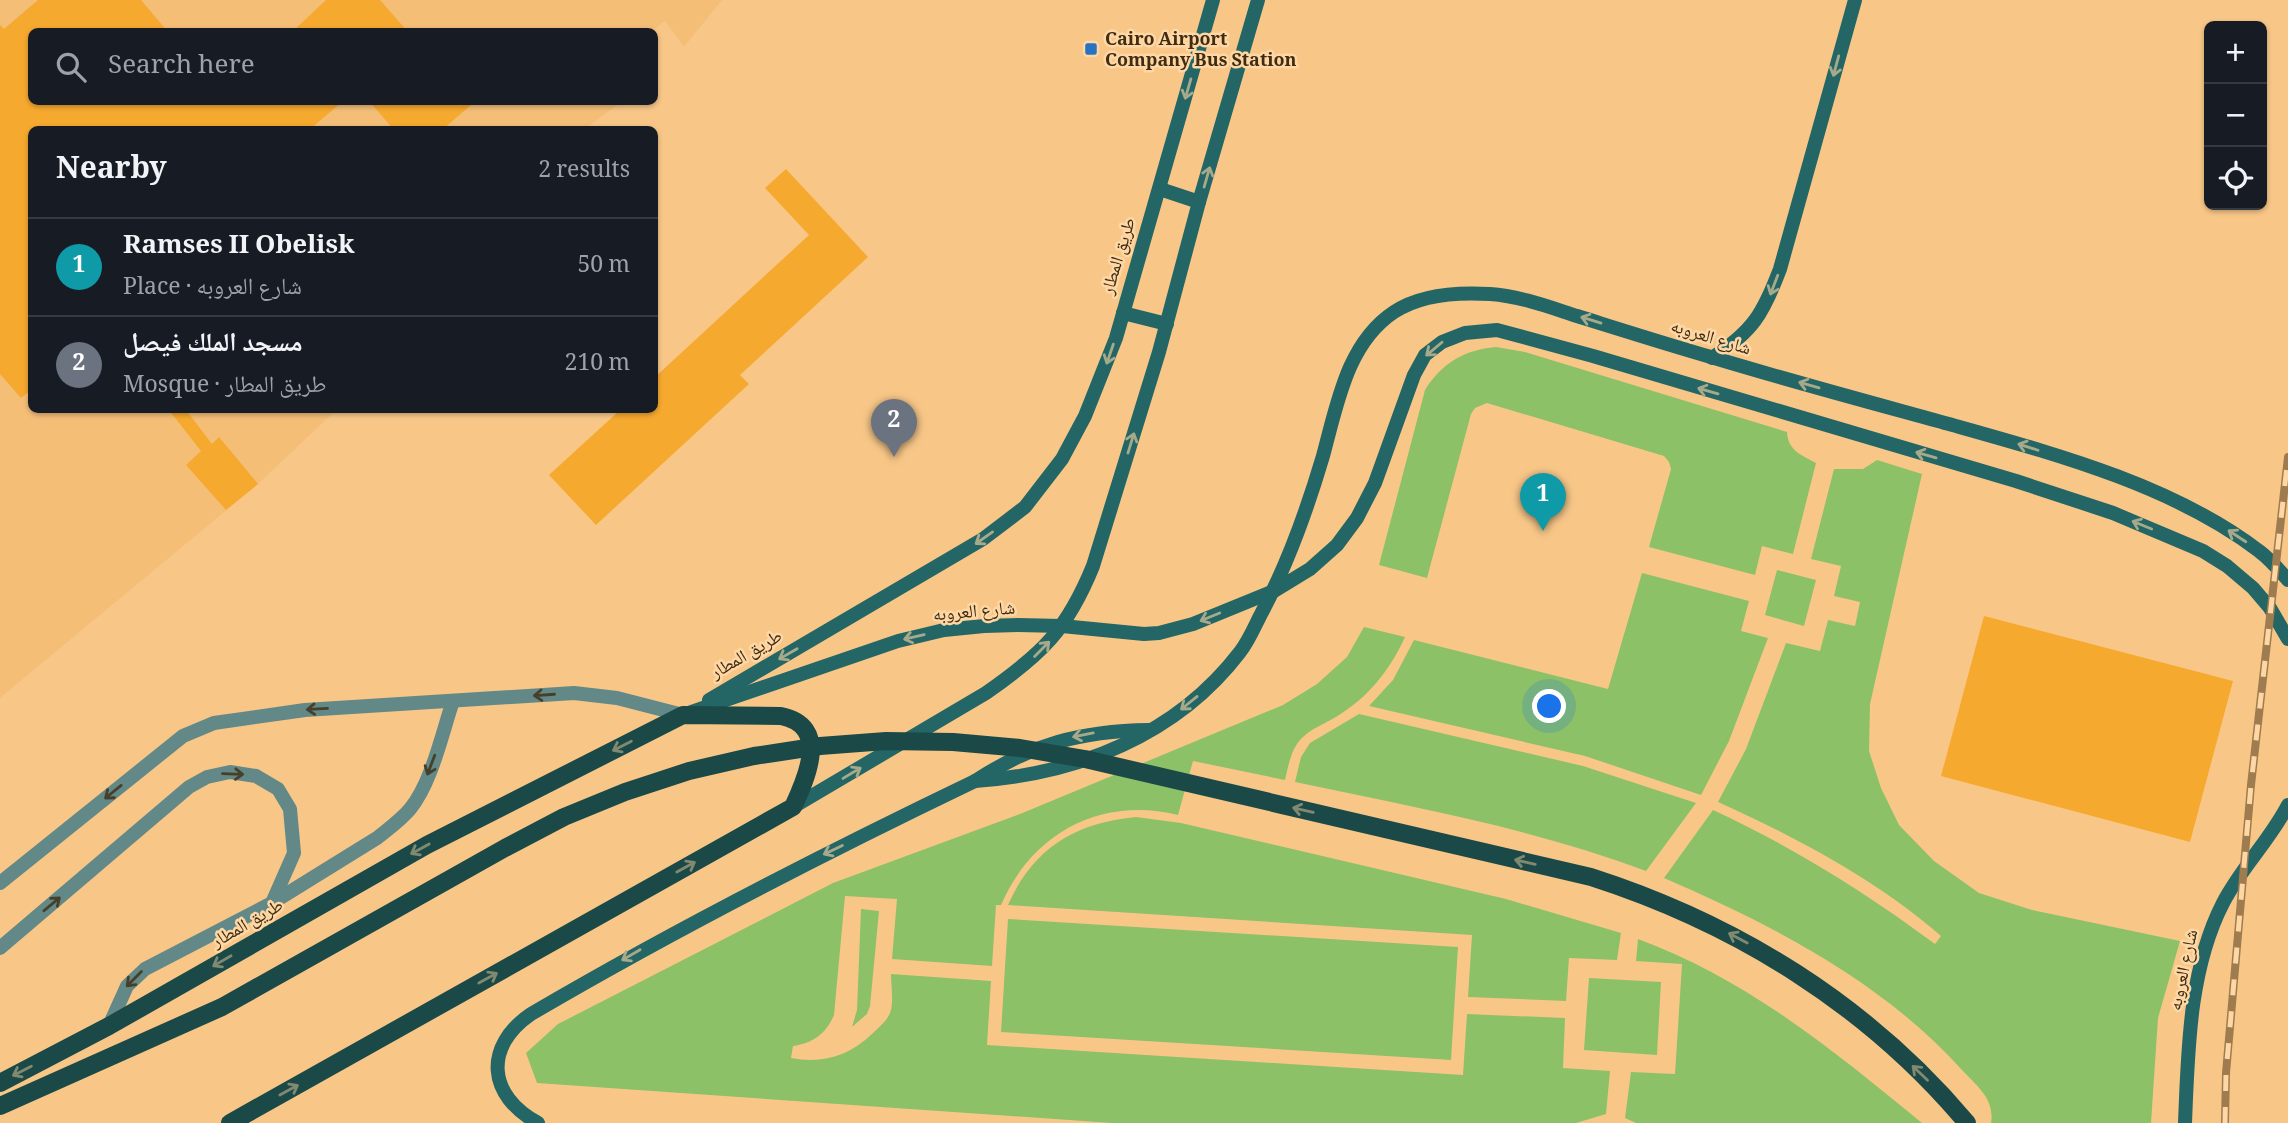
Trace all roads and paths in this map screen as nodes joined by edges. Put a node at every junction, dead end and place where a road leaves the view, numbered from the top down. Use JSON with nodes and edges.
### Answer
{"nodes":[{"id":1,"x":1213,"y":0,"type":"edge"},
{"id":2,"x":1258,"y":0,"type":"edge"},
{"id":3,"x":1855,"y":0,"type":"edge"},
{"id":4,"x":1160,"y":189,"type":"junction"},
{"id":5,"x":1199,"y":202,"type":"junction"},
{"id":6,"x":1123,"y":313,"type":"junction"},
{"id":7,"x":1167,"y":324,"type":"junction"},
{"id":8,"x":1712,"y":358,"type":"junction"},
{"id":9,"x":2288,"y":580,"type":"edge"},
{"id":10,"x":1274,"y":591,"type":"junction"},
{"id":11,"x":1062,"y":626,"type":"junction"},
{"id":12,"x":2288,"y":639,"type":"edge"},
{"id":13,"x":453,"y":701,"type":"junction"},
{"id":14,"x":683,"y":715,"type":"junction"},
{"id":15,"x":1151,"y":730,"type":"junction"},
{"id":16,"x":975,"y":781,"type":"junction"},
{"id":17,"x":2288,"y":805,"type":"edge"},
{"id":18,"x":793,"y":807,"type":"junction"},
{"id":19,"x":0,"y":883,"type":"edge"},
{"id":20,"x":272,"y":904,"type":"junction"},
{"id":21,"x":0,"y":948,"type":"edge"},
{"id":22,"x":109,"y":1026,"type":"junction"},
{"id":23,"x":0,"y":1083,"type":"edge"},
{"id":24,"x":0,"y":1106,"type":"edge"},
{"id":25,"x":230,"y":1123,"type":"edge"},
{"id":26,"x":538,"y":1123,"type":"edge"},
{"id":27,"x":1967,"y":1123,"type":"edge"},
{"id":28,"x":2185,"y":1123,"type":"edge"}],
"edges":[{"from":1,"to":4,"type":"main road","name":"طريق المطار","one_way":true},
{"from":5,"to":2,"type":"main road","one_way":true},
{"from":3,"to":8,"type":"main road","one_way":true},
{"from":4,"to":5,"type":"main road"},
{"from":4,"to":6,"type":"main road","name":"طريق المطار"},
{"from":5,"to":7,"type":"main road"},
{"from":6,"to":7,"type":"main road"},
{"from":6,"to":14,"type":"main road","name":"طريق المطار","one_way":true},
{"from":11,"to":7,"type":"main road","one_way":true},
{"from":9,"to":8,"type":"main road","name":"شارع العروبه","one_way":true},
{"from":8,"to":10,"type":"main road","name":"شارع العروبه","one_way":true},
{"from":10,"to":11,"type":"main road","name":"شارع العروبه","one_way":true},
{"from":12,"to":10,"type":"main road","name":"شارع العروبه","one_way":true},
{"from":10,"to":15,"type":"main road","one_way":true},
{"from":11,"to":14,"type":"main road","name":"شارع العروبه","one_way":true},
{"from":18,"to":11,"type":"main road","one_way":true},
{"from":14,"to":13,"type":"street","one_way":true},
{"from":13,"to":19,"type":"street","one_way":true},
{"from":13,"to":20,"type":"street","one_way":true},
{"from":14,"to":18,"type":"main road"},
{"from":14,"to":22,"type":"main road","name":"طريق المطار","one_way":true},
{"from":15,"to":16,"type":"main road"},
{"from":15,"to":16,"type":"main road","one_way":true},
{"from":16,"to":26,"type":"main road","one_way":true},
{"from":17,"to":28,"type":"main road","name":"شارع العروبه"},
{"from":25,"to":18,"type":"main road","one_way":true},
{"from":21,"to":20,"type":"street","one_way":true},
{"from":20,"to":22,"type":"street","one_way":true},
{"from":22,"to":23,"type":"main road","name":"طريق المطار","one_way":true},
{"from":27,"to":24,"type":"main road","one_way":true}]}
